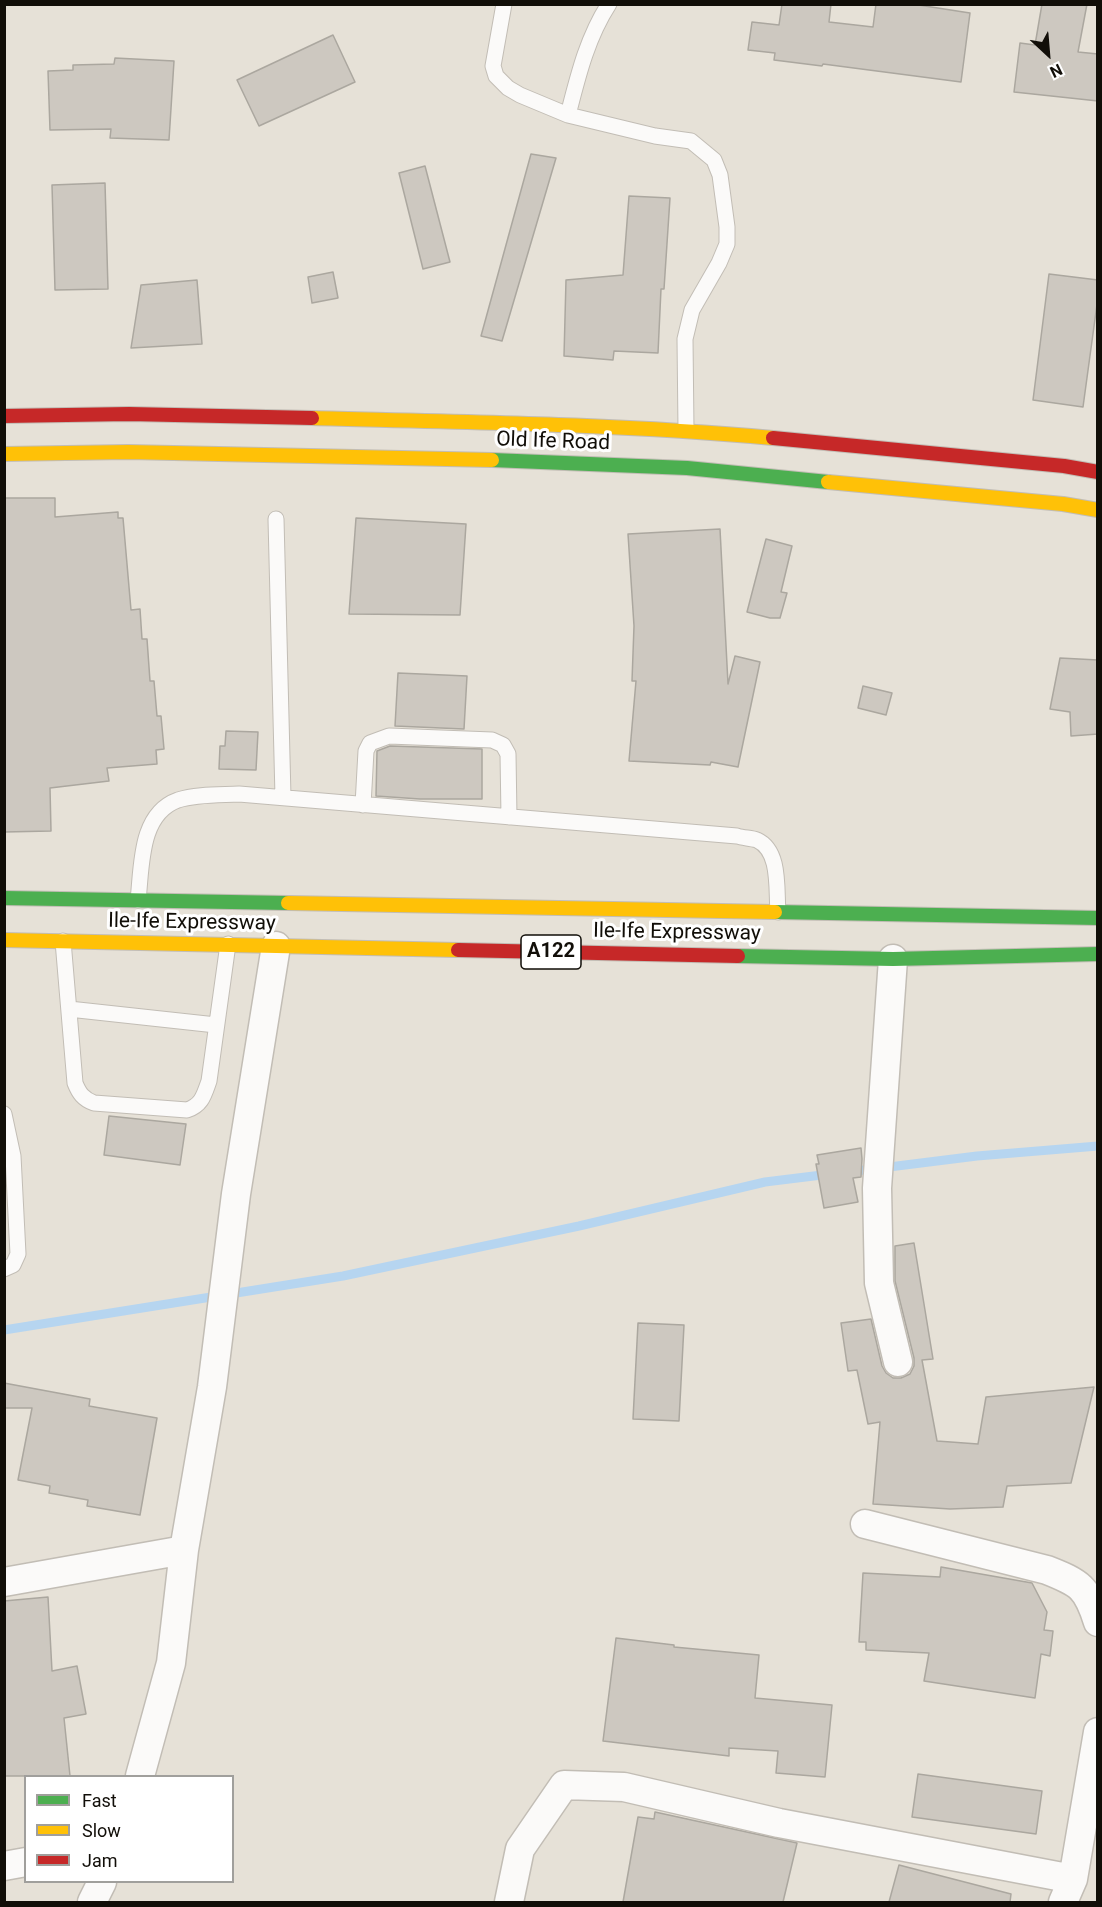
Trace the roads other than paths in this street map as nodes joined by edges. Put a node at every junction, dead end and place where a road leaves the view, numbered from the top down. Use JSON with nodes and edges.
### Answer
{"nodes":[{"id":1,"x":504,"y":4,"type":"edge"},
{"id":2,"x":609,"y":4,"type":"edge"},
{"id":3,"x":568,"y":115,"type":"junction"},
{"id":4,"x":4,"y":416,"type":"edge"},
{"id":5,"x":686,"y":430,"type":"junction"},
{"id":6,"x":4,"y":454,"type":"edge"},
{"id":7,"x":1098,"y":472,"type":"edge"},
{"id":8,"x":1098,"y":510,"type":"edge"},
{"id":9,"x":276,"y":519,"type":"dead end"},
{"id":10,"x":283,"y":797,"type":"junction"},
{"id":11,"x":363,"y":804,"type":"junction"},
{"id":12,"x":509,"y":817,"type":"junction"},
{"id":13,"x":4,"y":898,"type":"edge"},
{"id":14,"x":138,"y":900,"type":"junction"},
{"id":15,"x":778,"y":912,"type":"junction"},
{"id":16,"x":1098,"y":918,"type":"edge"},
{"id":17,"x":4,"y":940,"type":"edge"},
{"id":18,"x":63,"y":941,"type":"junction"},
{"id":19,"x":228,"y":944,"type":"junction"},
{"id":20,"x":276,"y":946,"type":"junction"},
{"id":21,"x":1098,"y":954,"type":"edge"},
{"id":22,"x":893,"y":959,"type":"junction"},
{"id":23,"x":69,"y":1009,"type":"junction"},
{"id":24,"x":216,"y":1025,"type":"junction"},
{"id":25,"x":4,"y":1114,"type":"edge"},
{"id":26,"x":4,"y":1269,"type":"edge"},
{"id":27,"x":898,"y":1362,"type":"dead end"},
{"id":28,"x":865,"y":1524,"type":"dead end"},
{"id":29,"x":184,"y":1550,"type":"junction"},
{"id":30,"x":4,"y":1582,"type":"edge"},
{"id":31,"x":1098,"y":1622,"type":"edge"},
{"id":32,"x":1098,"y":1732,"type":"edge"},
{"id":33,"x":140,"y":1775,"type":"edge"},
{"id":34,"x":24,"y":1862,"type":"edge"},
{"id":35,"x":4,"y":1866,"type":"edge"},
{"id":36,"x":101,"y":1883,"type":"edge"},
{"id":37,"x":1068,"y":1891,"type":"edge"},
{"id":38,"x":92,"y":1902,"type":"edge"},
{"id":39,"x":509,"y":1902,"type":"edge"}],
"edges":[{"from":1,"to":3,"type":"lane"},
{"from":2,"to":3,"type":"lane"},
{"from":3,"to":5,"type":"lane"},
{"from":4,"to":5,"type":"main road","name":"Old Ife Road"},
{"from":5,"to":7,"type":"main road","name":"Old Ife Road"},
{"from":6,"to":8,"type":"main road","name":"Old Ife Road"},
{"from":9,"to":10,"type":"lane"},
{"from":10,"to":11,"type":"lane"},
{"from":10,"to":14,"type":"lane"},
{"from":11,"to":12,"type":"lane"},
{"from":11,"to":12,"type":"lane"},
{"from":12,"to":15,"type":"lane"},
{"from":13,"to":14,"type":"main road","name":"Ile-Ife Expressway","number":"A122"},
{"from":14,"to":15,"type":"main road","name":"Ile-Ife Expressway","number":"A122"},
{"from":15,"to":16,"type":"main road","name":"Ile-Ife Expressway","number":"A122"},
{"from":17,"to":18,"type":"main road","name":"Ile-Ife Expressway","number":"A122"},
{"from":18,"to":19,"type":"main road","name":"Ile-Ife Expressway","number":"A122"},
{"from":18,"to":23,"type":"lane"},
{"from":19,"to":20,"type":"main road","name":"Ile-Ife Expressway","number":"A122"},
{"from":19,"to":24,"type":"lane"},
{"from":20,"to":22,"type":"main road","name":"Ile-Ife Expressway","number":"A122"},
{"from":20,"to":29,"type":"street"},
{"from":21,"to":22,"type":"main road","name":"Ile-Ife Expressway","number":"A122"},
{"from":22,"to":27,"type":"street"},
{"from":23,"to":24,"type":"lane"},
{"from":23,"to":24,"type":"lane"},
{"from":25,"to":26,"type":"lane"},
{"from":28,"to":31,"type":"street"},
{"from":29,"to":30,"type":"street"},
{"from":29,"to":33,"type":"street"},
{"from":32,"to":37,"type":"street"},
{"from":34,"to":35,"type":"street"},
{"from":36,"to":38,"type":"street"},
{"from":37,"to":39,"type":"street"}]}
